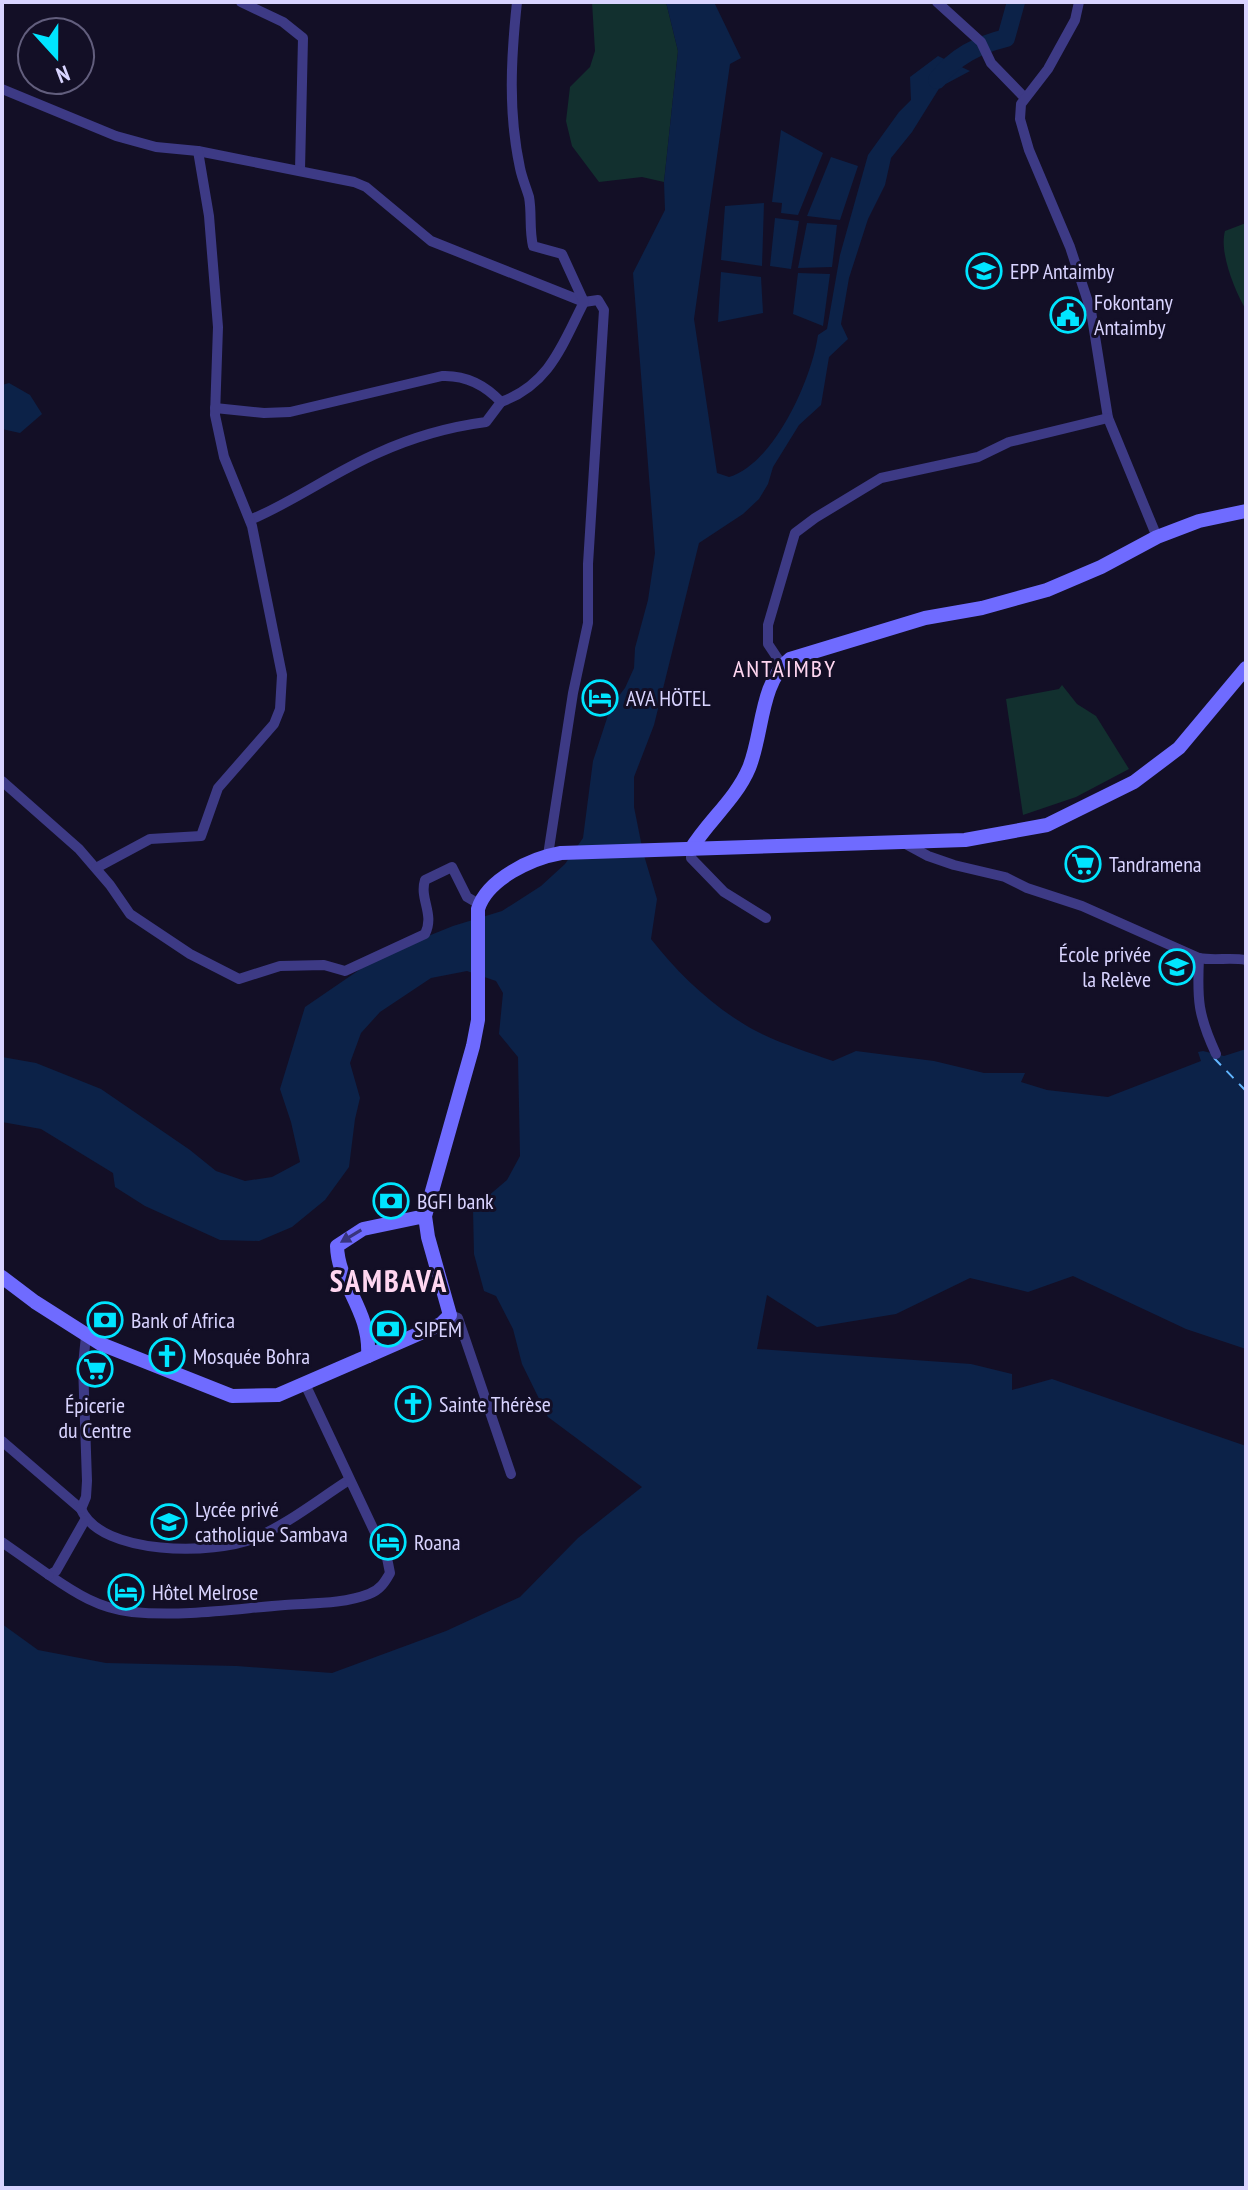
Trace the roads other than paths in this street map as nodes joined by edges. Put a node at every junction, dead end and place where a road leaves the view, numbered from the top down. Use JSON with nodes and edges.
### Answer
{"nodes":[{"id":1,"x":241,"y":2,"type":"edge"},
{"id":2,"x":517,"y":2,"type":"edge"},
{"id":3,"x":937,"y":2,"type":"edge"},
{"id":4,"x":1079,"y":2,"type":"edge"},
{"id":5,"x":2,"y":89,"type":"edge"},
{"id":6,"x":1025,"y":98,"type":"junction"},
{"id":7,"x":198,"y":151,"type":"junction"},
{"id":8,"x":300,"y":170,"type":"junction"},
{"id":9,"x":584,"y":302,"type":"junction"},
{"id":10,"x":501,"y":402,"type":"junction"},
{"id":11,"x":215,"y":408,"type":"junction"},
{"id":12,"x":1108,"y":418,"type":"junction"},
{"id":13,"x":1246,"y":511,"type":"edge"},
{"id":14,"x":250,"y":520,"type":"junction"},
{"id":15,"x":1157,"y":537,"type":"junction"},
{"id":16,"x":782,"y":665,"type":"junction"},
{"id":17,"x":1246,"y":668,"type":"edge"},
{"id":18,"x":2,"y":781,"type":"edge"},
{"id":19,"x":901,"y":842,"type":"junction"},
{"id":20,"x":691,"y":849,"type":"junction"},
{"id":21,"x":554,"y":854,"type":"junction"},
{"id":22,"x":96,"y":868,"type":"junction"},
{"id":23,"x":478,"y":907,"type":"junction"},
{"id":24,"x":766,"y":918,"type":"dead end"},
{"id":25,"x":1199,"y":958,"type":"junction"},
{"id":26,"x":1246,"y":960,"type":"edge"},
{"id":27,"x":1216,"y":1054,"type":"dead end"},
{"id":28,"x":425,"y":1216,"type":"junction"},
{"id":29,"x":2,"y":1277,"type":"edge"},
{"id":30,"x":450,"y":1315,"type":"junction"},
{"id":31,"x":86,"y":1336,"type":"junction"},
{"id":32,"x":368,"y":1356,"type":"junction"},
{"id":33,"x":305,"y":1384,"type":"junction"},
{"id":34,"x":2,"y":1441,"type":"edge"},
{"id":35,"x":511,"y":1474,"type":"dead end"},
{"id":36,"x":349,"y":1480,"type":"junction"},
{"id":37,"x":81,"y":1509,"type":"junction"},
{"id":38,"x":85,"y":1520,"type":"junction"},
{"id":39,"x":2,"y":1542,"type":"edge"},
{"id":40,"x":49,"y":1575,"type":"junction"}],
"edges":[{"from":1,"to":8,"type":"street"},
{"from":2,"to":9,"type":"street"},
{"from":3,"to":6,"type":"street"},
{"from":4,"to":6,"type":"street"},
{"from":5,"to":7,"type":"street"},
{"from":6,"to":12,"type":"street"},
{"from":7,"to":8,"type":"street"},
{"from":7,"to":11,"type":"street"},
{"from":8,"to":9,"type":"street"},
{"from":9,"to":10,"type":"street"},
{"from":9,"to":21,"type":"street"},
{"from":10,"to":11,"type":"street"},
{"from":10,"to":14,"type":"street"},
{"from":11,"to":14,"type":"street"},
{"from":12,"to":15,"type":"street"},
{"from":12,"to":16,"type":"street"},
{"from":13,"to":15,"type":"main road"},
{"from":14,"to":22,"type":"street"},
{"from":15,"to":16,"type":"main road"},
{"from":16,"to":20,"type":"main road"},
{"from":17,"to":19,"type":"main road"},
{"from":18,"to":22,"type":"street"},
{"from":19,"to":20,"type":"main road"},
{"from":19,"to":25,"type":"street"},
{"from":20,"to":21,"type":"main road"},
{"from":20,"to":24,"type":"street"},
{"from":21,"to":23,"type":"main road"},
{"from":22,"to":23,"type":"street"},
{"from":23,"to":28,"type":"main road"},
{"from":25,"to":26,"type":"street"},
{"from":25,"to":27,"type":"street"},
{"from":28,"to":30,"type":"main road"},
{"from":28,"to":32,"type":"main road","one_way":true},
{"from":29,"to":31,"type":"main road"},
{"from":30,"to":32,"type":"main road"},
{"from":30,"to":35,"type":"street"},
{"from":31,"to":33,"type":"main road"},
{"from":31,"to":37,"type":"street"},
{"from":32,"to":33,"type":"main road"},
{"from":33,"to":36,"type":"street"},
{"from":34,"to":37,"type":"street"},
{"from":36,"to":38,"type":"street"},
{"from":36,"to":40,"type":"street"},
{"from":37,"to":38,"type":"street"},
{"from":38,"to":40,"type":"street"},
{"from":39,"to":40,"type":"street"}]}
